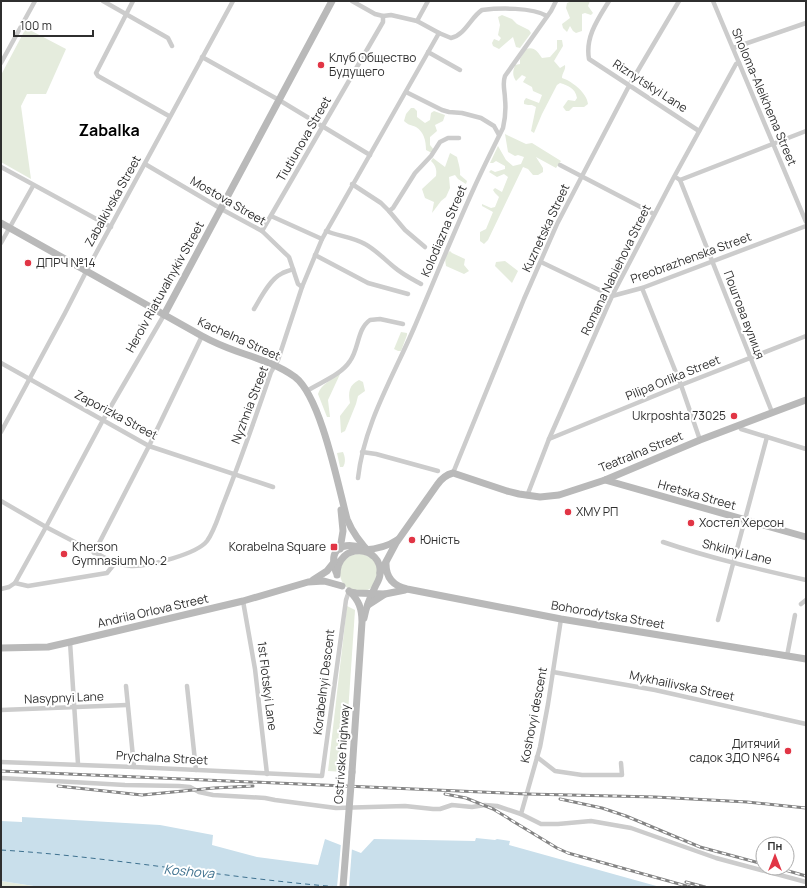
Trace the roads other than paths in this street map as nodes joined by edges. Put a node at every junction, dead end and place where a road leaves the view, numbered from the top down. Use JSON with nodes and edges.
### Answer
{"nodes":[{"id":1,"x":35,"y":1,"type":"edge"},
{"id":2,"x":103,"y":1,"type":"edge"},
{"id":3,"x":133,"y":1,"type":"edge"},
{"id":4,"x":233,"y":1,"type":"edge"},
{"id":5,"x":332,"y":1,"type":"edge"},
{"id":6,"x":352,"y":1,"type":"edge"},
{"id":7,"x":428,"y":1,"type":"edge"},
{"id":8,"x":556,"y":1,"type":"edge"},
{"id":9,"x":609,"y":1,"type":"edge"},
{"id":10,"x":679,"y":1,"type":"edge"},
{"id":11,"x":713,"y":1,"type":"edge"},
{"id":12,"x":126,"y":14,"type":"junction"},
{"id":13,"x":383,"y":16,"type":"junction"},
{"id":14,"x":547,"y":16,"type":"junction"},
{"id":15,"x":417,"y":21,"type":"junction"},
{"id":16,"x":806,"y":23,"type":"edge"},
{"id":17,"x":439,"y":33,"type":"junction"},
{"id":18,"x":172,"y":46,"type":"dead end"},
{"id":19,"x":733,"y":48,"type":"junction"},
{"id":20,"x":428,"y":52,"type":"junction"},
{"id":21,"x":202,"y":57,"type":"junction"},
{"id":22,"x":1,"y":63,"type":"edge"},
{"id":23,"x":739,"y":63,"type":"junction"},
{"id":24,"x":460,"y":70,"type":"dead end"},
{"id":25,"x":630,"y":84,"type":"junction"},
{"id":26,"x":406,"y":92,"type":"junction"},
{"id":27,"x":279,"y":100,"type":"junction"},
{"id":28,"x":170,"y":116,"type":"junction"},
{"id":29,"x":322,"y":127,"type":"junction"},
{"id":30,"x":699,"y":131,"type":"junction"},
{"id":31,"x":806,"y":131,"type":"edge"},
{"id":32,"x":500,"y":135,"type":"junction"},
{"id":33,"x":459,"y":138,"type":"dead end"},
{"id":34,"x":772,"y":143,"type":"junction"},
{"id":35,"x":370,"y":155,"type":"junction"},
{"id":36,"x":145,"y":164,"type":"junction"},
{"id":37,"x":560,"y":165,"type":"dead end"},
{"id":38,"x":1,"y":167,"type":"edge"},
{"id":39,"x":581,"y":177,"type":"junction"},
{"id":40,"x":674,"y":177,"type":"junction"},
{"id":41,"x":680,"y":180,"type":"junction"},
{"id":42,"x":352,"y":184,"type":"junction"},
{"id":43,"x":33,"y":186,"type":"junction"},
{"id":44,"x":220,"y":208,"type":"junction"},
{"id":45,"x":389,"y":211,"type":"junction"},
{"id":46,"x":654,"y":214,"type":"junction"},
{"id":47,"x":271,"y":216,"type":"junction"},
{"id":48,"x":806,"y":222,"type":"edge"},
{"id":49,"x":1,"y":223,"type":"edge"},
{"id":50,"x":806,"y":226,"type":"edge"},
{"id":51,"x":111,"y":227,"type":"junction"},
{"id":52,"x":9,"y":228,"type":"junction"},
{"id":53,"x":262,"y":231,"type":"junction"},
{"id":54,"x":326,"y":231,"type":"junction"},
{"id":55,"x":322,"y":239,"type":"junction"},
{"id":56,"x":1,"y":243,"type":"edge"},
{"id":57,"x":425,"y":248,"type":"dead end"},
{"id":58,"x":315,"y":255,"type":"junction"},
{"id":59,"x":712,"y":261,"type":"junction"},
{"id":60,"x":541,"y":262,"type":"junction"},
{"id":61,"x":293,"y":269,"type":"junction"},
{"id":62,"x":86,"y":272,"type":"junction"},
{"id":63,"x":421,"y":284,"type":"dead end"},
{"id":64,"x":302,"y":286,"type":"junction"},
{"id":65,"x":642,"y":288,"type":"junction"},
{"id":66,"x":408,"y":294,"type":"dead end"},
{"id":67,"x":612,"y":296,"type":"junction"},
{"id":68,"x":254,"y":309,"type":"dead end"},
{"id":69,"x":164,"y":315,"type":"junction"},
{"id":70,"x":403,"y":324,"type":"dead end"},
{"id":71,"x":202,"y":336,"type":"junction"},
{"id":72,"x":806,"y":336,"type":"edge"},
{"id":73,"x":750,"y":358,"type":"junction"},
{"id":74,"x":1,"y":363,"type":"edge"},
{"id":75,"x":275,"y":366,"type":"junction"},
{"id":76,"x":29,"y":379,"type":"junction"},
{"id":77,"x":681,"y":385,"type":"junction"},
{"id":78,"x":307,"y":390,"type":"junction"},
{"id":79,"x":806,"y":400,"type":"edge"},
{"id":80,"x":772,"y":412,"type":"junction"},
{"id":81,"x":103,"y":420,"type":"junction"},
{"id":82,"x":739,"y":425,"type":"junction"},
{"id":83,"x":1,"y":432,"type":"edge"},
{"id":84,"x":767,"y":438,"type":"junction"},
{"id":85,"x":549,"y":439,"type":"junction"},
{"id":86,"x":700,"y":440,"type":"junction"},
{"id":87,"x":149,"y":446,"type":"junction"},
{"id":88,"x":806,"y":449,"type":"edge"},
{"id":89,"x":362,"y":452,"type":"junction"},
{"id":90,"x":438,"y":471,"type":"dead end"},
{"id":91,"x":453,"y":473,"type":"junction"},
{"id":92,"x":235,"y":474,"type":"junction"},
{"id":93,"x":358,"y":478,"type":"dead end"},
{"id":94,"x":605,"y":480,"type":"junction"},
{"id":95,"x":274,"y":487,"type":"dead end"},
{"id":96,"x":340,"y":495,"type":"junction"},
{"id":97,"x":527,"y":496,"type":"junction"},
{"id":98,"x":1,"y":501,"type":"edge"},
{"id":99,"x":745,"y":520,"type":"junction"},
{"id":100,"x":46,"y":527,"type":"junction"},
{"id":101,"x":400,"y":537,"type":"junction"},
{"id":102,"x":806,"y":537,"type":"edge"},
{"id":103,"x":663,"y":542,"type":"dead end"},
{"id":104,"x":360,"y":543,"type":"junction"},
{"id":105,"x":340,"y":547,"type":"junction"},
{"id":106,"x":377,"y":548,"type":"junction"},
{"id":107,"x":369,"y":552,"type":"junction"},
{"id":108,"x":94,"y":553,"type":"junction"},
{"id":109,"x":338,"y":560,"type":"junction"},
{"id":110,"x":115,"y":563,"type":"junction"},
{"id":111,"x":386,"y":563,"type":"junction"},
{"id":112,"x":733,"y":564,"type":"junction"},
{"id":113,"x":380,"y":573,"type":"junction"},
{"id":114,"x":806,"y":580,"type":"edge"},
{"id":115,"x":308,"y":582,"type":"junction"},
{"id":116,"x":15,"y":583,"type":"junction"},
{"id":117,"x":396,"y":585,"type":"junction"},
{"id":118,"x":342,"y":586,"type":"junction"},
{"id":119,"x":375,"y":586,"type":"junction"},
{"id":120,"x":1,"y":589,"type":"edge"},
{"id":121,"x":407,"y":590,"type":"junction"},
{"id":122,"x":349,"y":591,"type":"junction"},
{"id":123,"x":363,"y":593,"type":"junction"},
{"id":124,"x":372,"y":593,"type":"junction"},
{"id":125,"x":385,"y":594,"type":"junction"},
{"id":126,"x":806,"y":600,"type":"edge"},
{"id":127,"x":243,"y":601,"type":"junction"},
{"id":128,"x":801,"y":604,"type":"dead end"},
{"id":129,"x":368,"y":605,"type":"junction"},
{"id":130,"x":795,"y":615,"type":"dead end"},
{"id":131,"x":561,"y":619,"type":"junction"},
{"id":132,"x":718,"y":620,"type":"dead end"},
{"id":133,"x":362,"y":622,"type":"junction"},
{"id":134,"x":70,"y":642,"type":"junction"},
{"id":135,"x":1,"y":648,"type":"edge"},
{"id":136,"x":787,"y":656,"type":"junction"},
{"id":137,"x":806,"y":659,"type":"edge"},
{"id":138,"x":553,"y":672,"type":"junction"},
{"id":139,"x":126,"y":686,"type":"dead end"},
{"id":140,"x":187,"y":686,"type":"dead end"},
{"id":141,"x":127,"y":705,"type":"junction"},
{"id":142,"x":74,"y":708,"type":"junction"},
{"id":143,"x":1,"y":710,"type":"edge"},
{"id":144,"x":806,"y":724,"type":"edge"},
{"id":145,"x":537,"y":757,"type":"junction"},
{"id":146,"x":1,"y":762,"type":"edge"},
{"id":147,"x":621,"y":763,"type":"dead end"},
{"id":148,"x":78,"y":764,"type":"junction"},
{"id":149,"x":134,"y":767,"type":"junction"},
{"id":150,"x":196,"y":770,"type":"junction"},
{"id":151,"x":267,"y":774,"type":"junction"},
{"id":152,"x":322,"y":776,"type":"joint"},
{"id":153,"x":1,"y":778,"type":"edge"},
{"id":154,"x":521,"y":814,"type":"junction"},
{"id":155,"x":806,"y":882,"type":"edge"},
{"id":156,"x":343,"y":887,"type":"edge"}],
"edges":[{"from":1,"to":22,"type":"street"},
{"from":2,"to":12,"type":"street"},
{"from":3,"to":12,"type":"street"},
{"from":4,"to":21,"type":"street","name":"Zabalkivska Street"},
{"from":5,"to":27,"type":"street","name":"Heroiv Riatuvalnykiv Street"},
{"from":6,"to":13,"type":"street"},
{"from":7,"to":15,"type":"street"},
{"from":8,"to":14,"type":"street","name":"Kolodiazna Street"},
{"from":9,"to":25,"type":"street","name":"Riznytskyi Lane"},
{"from":10,"to":25,"type":"street","name":"Kuznetska Street"},
{"from":11,"to":19,"type":"street","name":"Sholoma-Aleikhema Street"},
{"from":12,"to":18,"type":"street"},
{"from":12,"to":28,"type":"street"},
{"from":13,"to":15,"type":"street"},
{"from":13,"to":29,"type":"street","name":"Tiutiunova Street"},
{"from":14,"to":17,"type":"street"},
{"from":14,"to":32,"type":"street","name":"Kolodiazna Street"},
{"from":15,"to":17,"type":"street"},
{"from":16,"to":19,"type":"street"},
{"from":17,"to":20,"type":"street","name":"Nyzhnia Street"},
{"from":19,"to":23,"type":"street","name":"Sholoma-Aleikhema Street"},
{"from":20,"to":24,"type":"street"},
{"from":20,"to":26,"type":"street","name":"Nyzhnia Street"},
{"from":21,"to":27,"type":"street"},
{"from":21,"to":28,"type":"street","name":"Zabalkivska Street"},
{"from":23,"to":30,"type":"street","name":"Romana Nabiehova Street"},
{"from":23,"to":34,"type":"street","name":"Sholoma-Aleikhema Street"},
{"from":25,"to":30,"type":"street","name":"Riznytskyi Lane"},
{"from":25,"to":39,"type":"street","name":"Kuznetska Street"},
{"from":26,"to":32,"type":"street"},
{"from":26,"to":35,"type":"street","name":"Nyzhnia Street"},
{"from":27,"to":29,"type":"street"},
{"from":27,"to":44,"type":"street","name":"Heroiv Riatuvalnykiv Street"},
{"from":28,"to":36,"type":"street","name":"Zabalkivska Street"},
{"from":29,"to":35,"type":"street"},
{"from":29,"to":47,"type":"street","name":"Tiutiunova Street"},
{"from":30,"to":40,"type":"street","name":"Romana Nabiehova Street"},
{"from":31,"to":34,"type":"street"},
{"from":32,"to":89,"type":"street","name":"Kolodiazna Street"},
{"from":33,"to":45,"type":"street"},
{"from":34,"to":41,"type":"street"},
{"from":34,"to":48,"type":"street","name":"Sholoma-Aleikhema Street"},
{"from":35,"to":42,"type":"street","name":"Nyzhnia Street"},
{"from":36,"to":44,"type":"street","name":"Mostova Street"},
{"from":36,"to":51,"type":"street","name":"Zabalkivska Street"},
{"from":37,"to":39,"type":"street"},
{"from":38,"to":43,"type":"street"},
{"from":39,"to":46,"type":"street"},
{"from":39,"to":60,"type":"street","name":"Kuznetska Street"},
{"from":40,"to":41,"type":"street"},
{"from":40,"to":46,"type":"street","name":"Romana Nabiehova Street"},
{"from":41,"to":59,"type":"street","name":"Поштова вулиця"},
{"from":42,"to":45,"type":"street"},
{"from":42,"to":54,"type":"street","name":"Nyzhnia Street"},
{"from":43,"to":51,"type":"street"},
{"from":43,"to":52,"type":"street"},
{"from":44,"to":53,"type":"street","name":"Mostova Street"},
{"from":44,"to":69,"type":"street","name":"Heroiv Riatuvalnykiv Street"},
{"from":45,"to":57,"type":"street"},
{"from":46,"to":67,"type":"street","name":"Romana Nabiehova Street"},
{"from":47,"to":53,"type":"street","name":"Tiutiunova Street"},
{"from":47,"to":55,"type":"street"},
{"from":49,"to":52,"type":"street","name":"Kachelna Street"},
{"from":50,"to":59,"type":"street","name":"Preobrazhenska Street"},
{"from":51,"to":62,"type":"street","name":"Zabalkivska Street"},
{"from":52,"to":56,"type":"street"},
{"from":52,"to":62,"type":"street","name":"Kachelna Street"},
{"from":53,"to":61,"type":"street","name":"Mostova Street"},
{"from":54,"to":55,"type":"street","name":"Nyzhnia Street"},
{"from":54,"to":63,"type":"street"},
{"from":55,"to":58,"type":"street","name":"Nyzhnia Street"},
{"from":58,"to":64,"type":"street","name":"Nyzhnia Street"},
{"from":58,"to":66,"type":"street"},
{"from":59,"to":65,"type":"street","name":"Preobrazhenska Street"},
{"from":59,"to":73,"type":"street","name":"Поштова вулиця"},
{"from":60,"to":67,"type":"street"},
{"from":60,"to":91,"type":"street","name":"Kuznetska Street"},
{"from":61,"to":64,"type":"street","name":"Mostova Street"},
{"from":61,"to":68,"type":"street"},
{"from":62,"to":69,"type":"street","name":"Kachelna Street"},
{"from":62,"to":76,"type":"street","name":"Zabalkivska Street"},
{"from":64,"to":75,"type":"street","name":"Nyzhnia Street"},
{"from":65,"to":67,"type":"street","name":"Preobrazhenska Street"},
{"from":65,"to":77,"type":"street"},
{"from":67,"to":85,"type":"street","name":"Romana Nabiehova Street"},
{"from":69,"to":71,"type":"street","name":"Kachelna Street"},
{"from":69,"to":81,"type":"street","name":"Heroiv Riatuvalnykiv Street"},
{"from":70,"to":78,"type":"street"},
{"from":71,"to":75,"type":"street","name":"Kachelna Street"},
{"from":71,"to":87,"type":"street"},
{"from":72,"to":73,"type":"street","name":"Pilipa Orlika Street"},
{"from":73,"to":77,"type":"street","name":"Pilipa Orlika Street"},
{"from":73,"to":80,"type":"street","name":"Поштова вулиця"},
{"from":74,"to":76,"type":"street","name":"Zaporizka Street"},
{"from":75,"to":78,"type":"street","name":"Kachelna Street"},
{"from":75,"to":92,"type":"street","name":"Nyzhnia Street"},
{"from":76,"to":81,"type":"street","name":"Zaporizka Street"},
{"from":76,"to":83,"type":"street","name":"Zabalkivska Street"},
{"from":77,"to":85,"type":"street","name":"Pilipa Orlika Street"},
{"from":77,"to":86,"type":"street"},
{"from":78,"to":96,"type":"street","name":"Kachelna Street"},
{"from":79,"to":80,"type":"street","name":"Teatralna Street"},
{"from":80,"to":82,"type":"street","name":"Teatralna Street"},
{"from":81,"to":87,"type":"street","name":"Zaporizka Street"},
{"from":81,"to":100,"type":"street","name":"Heroiv Riatuvalnykiv Street"},
{"from":82,"to":84,"type":"street"},
{"from":82,"to":86,"type":"street","name":"Teatralna Street"},
{"from":84,"to":88,"type":"street"},
{"from":84,"to":99,"type":"street"},
{"from":85,"to":97,"type":"street","name":"Romana Nabiehova Street"},
{"from":86,"to":94,"type":"street","name":"Teatralna Street"},
{"from":87,"to":92,"type":"street","name":"Zaporizka Street"},
{"from":87,"to":108,"type":"street"},
{"from":89,"to":90,"type":"street"},
{"from":89,"to":93,"type":"street","name":"Kolodiazna Street"},
{"from":91,"to":97,"type":"street"},
{"from":91,"to":101,"type":"street"},
{"from":92,"to":95,"type":"street","name":"Zaporizka Street"},
{"from":92,"to":110,"type":"street","name":"Nyzhnia Street"},
{"from":94,"to":97,"type":"street","name":"Teatralna Street"},
{"from":94,"to":99,"type":"street","name":"Hretska Street"},
{"from":96,"to":104,"type":"street","name":"Kachelna Street"},
{"from":96,"to":105,"type":"street","name":"Kachelna Street"},
{"from":98,"to":100,"type":"street","name":"Nyzhnia Street"},
{"from":99,"to":102,"type":"street","name":"Hretska Street"},
{"from":99,"to":112,"type":"street"},
{"from":100,"to":108,"type":"street","name":"Nyzhnia Street"},
{"from":100,"to":116,"type":"street","name":"Heroiv Riatuvalnykiv Street"},
{"from":101,"to":106,"type":"street"},
{"from":101,"to":111,"type":"street"},
{"from":103,"to":112,"type":"street","name":"Shkilnyi Lane"},
{"from":104,"to":106,"type":"street"},
{"from":104,"to":107,"type":"street","name":"Kachelna Street"},
{"from":105,"to":107,"type":"street"},
{"from":105,"to":109,"type":"street","name":"Kachelna Street"},
{"from":106,"to":107,"type":"street"},
{"from":107,"to":109,"type":"street"},
{"from":107,"to":113,"type":"street"},
{"from":108,"to":110,"type":"street","name":"Nyzhnia Street"},
{"from":109,"to":115,"type":"street","name":"Andriia Orlova Street"},
{"from":109,"to":118,"type":"street"},
{"from":110,"to":116,"type":"street"},
{"from":111,"to":113,"type":"street"},
{"from":111,"to":117,"type":"street"},
{"from":112,"to":114,"type":"street","name":"Shkilnyi Lane"},
{"from":112,"to":132,"type":"street"},
{"from":113,"to":117,"type":"street","name":"Bohorodytska Street"},
{"from":113,"to":119,"type":"street"},
{"from":115,"to":118,"type":"street","name":"Andriia Orlova Street"},
{"from":115,"to":127,"type":"street","name":"Andriia Orlova Street"},
{"from":116,"to":120,"type":"street"},
{"from":117,"to":121,"type":"street","name":"Bohorodytska Street"},
{"from":118,"to":122,"type":"street"},
{"from":119,"to":123,"type":"street"},
{"from":119,"to":124,"type":"street","name":"Ostrivske highway"},
{"from":121,"to":125,"type":"street","name":"Bohorodytska Street"},
{"from":121,"to":131,"type":"street","name":"Bohorodytska Street"},
{"from":122,"to":123,"type":"street"},
{"from":122,"to":133,"type":"street","name":"Ostrivske highway"},
{"from":122,"to":152,"type":"street","name":"Korabelnyi Descent"},
{"from":123,"to":124,"type":"street","name":"Bohorodytska Street"},
{"from":124,"to":125,"type":"street","name":"Bohorodytska Street"},
{"from":124,"to":129,"type":"street","name":"Ostrivske highway"},
{"from":125,"to":129,"type":"street","name":"Bohorodytska Street"},
{"from":126,"to":128,"type":"street"},
{"from":127,"to":134,"type":"street","name":"Andriia Orlova Street"},
{"from":127,"to":151,"type":"street","name":"1st Flotskyi Lane"},
{"from":129,"to":133,"type":"street","name":"Ostrivske highway"},
{"from":130,"to":136,"type":"street"},
{"from":131,"to":136,"type":"street","name":"Bohorodytska Street"},
{"from":131,"to":138,"type":"street","name":"Koshovyi descent"},
{"from":133,"to":156,"type":"street","name":"Ostrivske highway","bridge":true},
{"from":134,"to":135,"type":"street","name":"Andriia Orlova Street"},
{"from":134,"to":142,"type":"street"},
{"from":136,"to":137,"type":"street","name":"Bohorodytska Street"},
{"from":138,"to":144,"type":"street","name":"Mykhailivska Street"},
{"from":138,"to":145,"type":"street","name":"Koshovyi descent"},
{"from":139,"to":141,"type":"street"},
{"from":140,"to":150,"type":"street"},
{"from":141,"to":142,"type":"street","name":"Nasypnyi Lane"},
{"from":141,"to":149,"type":"street"},
{"from":142,"to":143,"type":"street","name":"Nasypnyi Lane"},
{"from":142,"to":148,"type":"street"},
{"from":145,"to":147,"type":"street"},
{"from":145,"to":154,"type":"street","name":"Koshovyi descent"},
{"from":146,"to":148,"type":"street","name":"Prychalna Street"},
{"from":148,"to":149,"type":"street","name":"Prychalna Street"},
{"from":149,"to":150,"type":"street","name":"Prychalna Street"},
{"from":150,"to":151,"type":"street","name":"Prychalna Street"},
{"from":151,"to":152,"type":"street","name":"Prychalna Street"},
{"from":153,"to":154,"type":"street"},
{"from":154,"to":155,"type":"street"}]}
